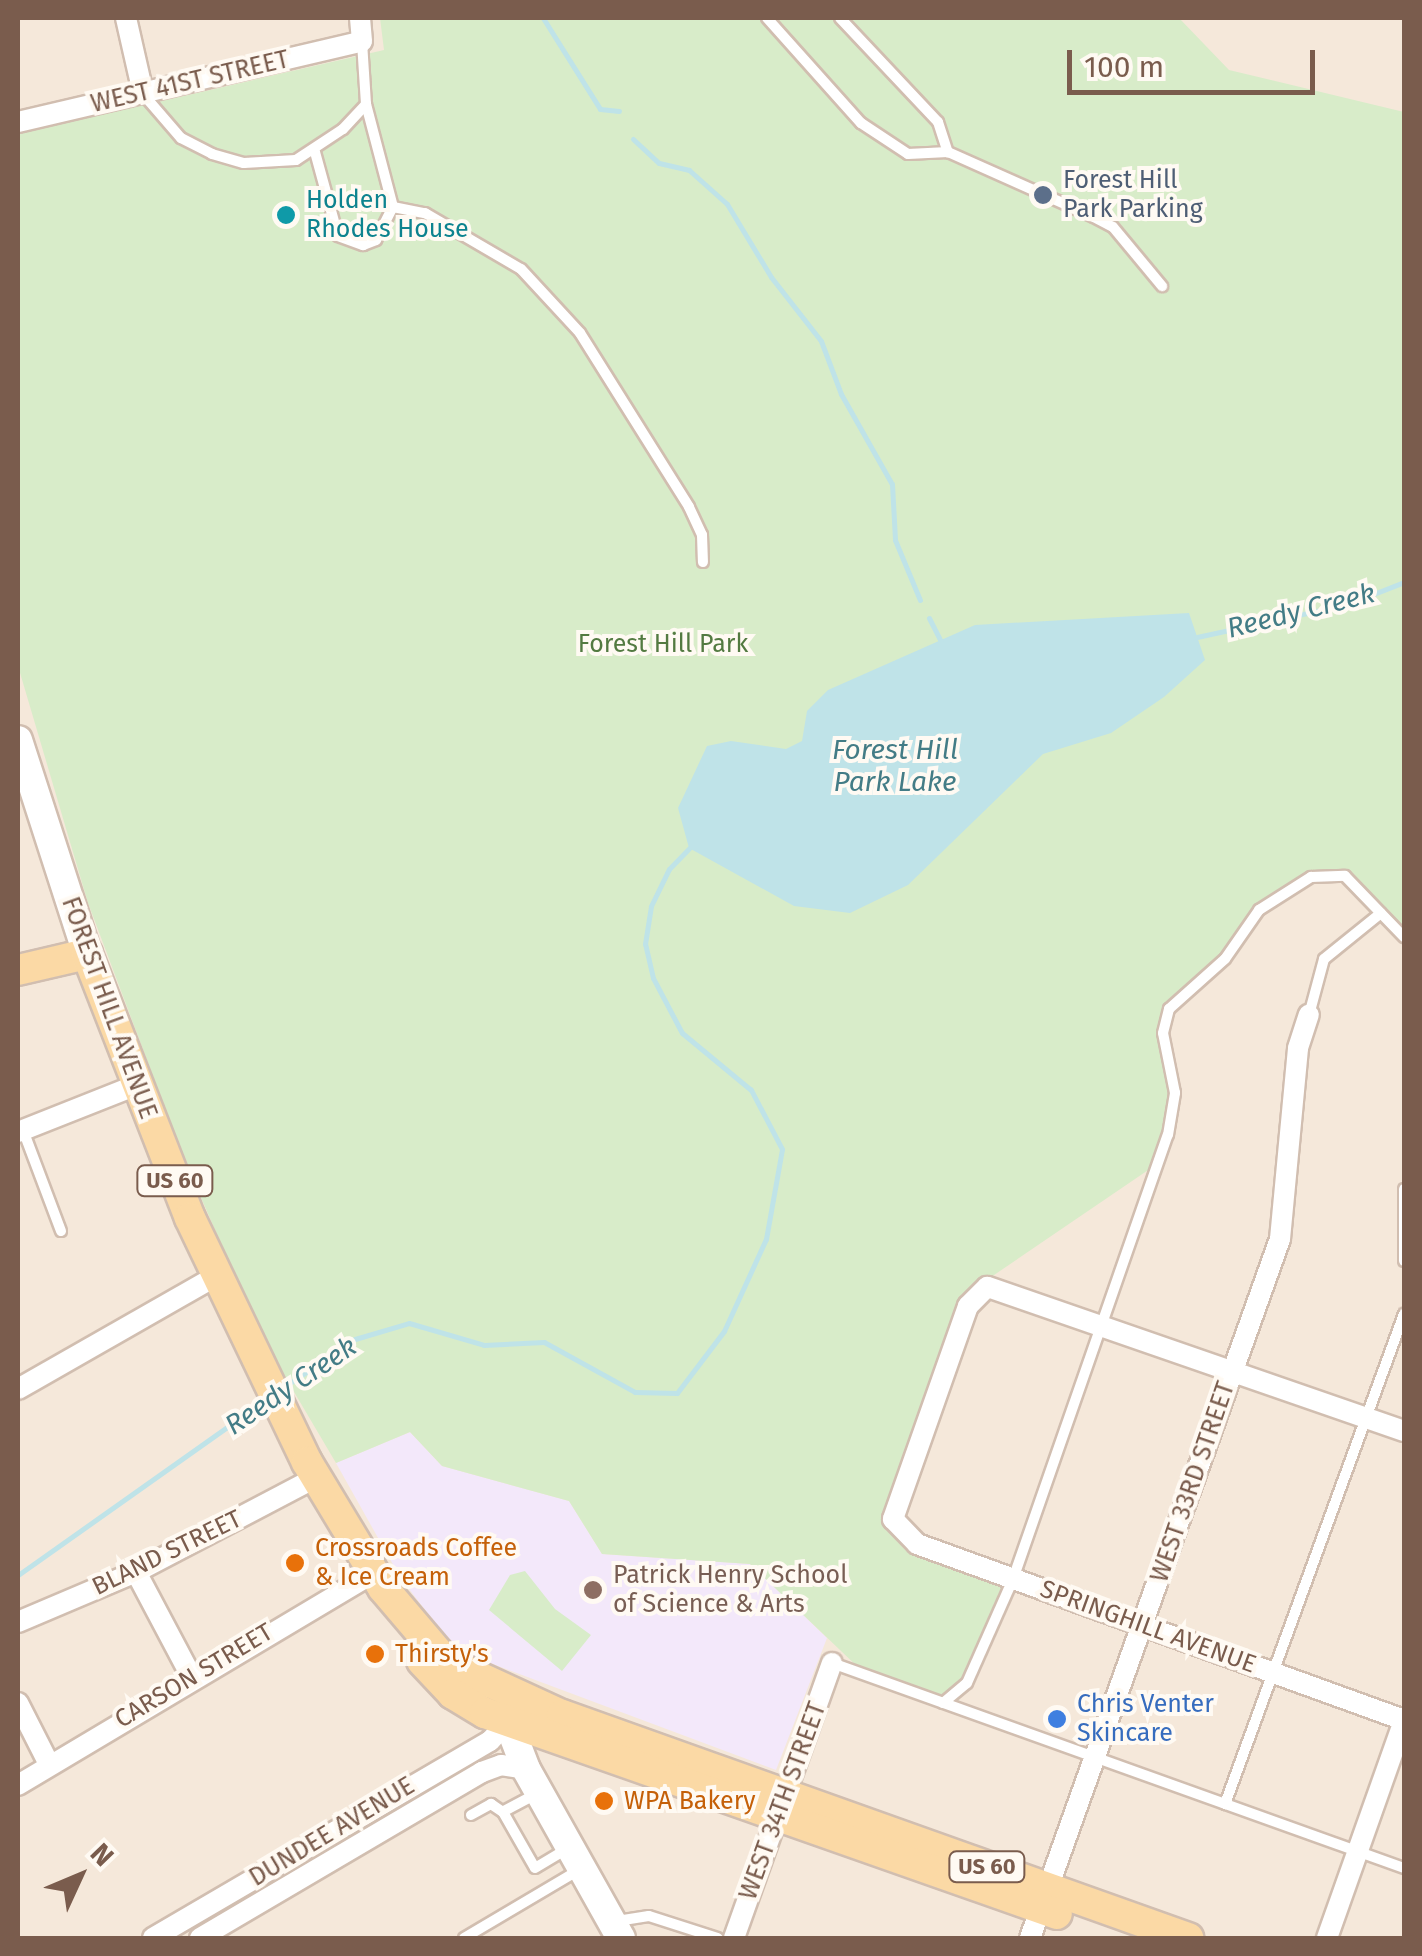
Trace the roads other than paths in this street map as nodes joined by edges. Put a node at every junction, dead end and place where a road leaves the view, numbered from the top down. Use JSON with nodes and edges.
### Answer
{"nodes":[{"id":1,"x":126,"y":18,"type":"edge"},
{"id":2,"x":360,"y":18,"type":"edge"},
{"id":3,"x":767,"y":18,"type":"edge"},
{"id":4,"x":840,"y":18,"type":"edge"},
{"id":5,"x":362,"y":41,"type":"junction"},
{"id":6,"x":143,"y":93,"type":"junction"},
{"id":7,"x":366,"y":104,"type":"junction"},
{"id":8,"x":18,"y":122,"type":"edge"},
{"id":9,"x":315,"y":152,"type":"junction"},
{"id":10,"x":948,"y":152,"type":"junction"},
{"id":11,"x":393,"y":207,"type":"junction"},
{"id":12,"x":1162,"y":286,"type":"dead end"},
{"id":13,"x":703,"y":562,"type":"dead end"},
{"id":14,"x":18,"y":740,"type":"edge"},
{"id":15,"x":1381,"y":913,"type":"junction"},
{"id":16,"x":1404,"y":937,"type":"edge"},
{"id":17,"x":87,"y":954,"type":"junction"},
{"id":18,"x":18,"y":970,"type":"edge"},
{"id":19,"x":1308,"y":1015,"type":"joint"},
{"id":20,"x":137,"y":1085,"type":"junction"},
{"id":21,"x":20,"y":1131,"type":"edge"},
{"id":22,"x":1404,"y":1189,"type":"edge"},
{"id":23,"x":61,"y":1231,"type":"dead end"},
{"id":24,"x":1404,"y":1262,"type":"edge"},
{"id":25,"x":216,"y":1276,"type":"junction"},
{"id":26,"x":1404,"y":1314,"type":"edge"},
{"id":27,"x":1101,"y":1324,"type":"junction"},
{"id":28,"x":1232,"y":1370,"type":"junction"},
{"id":29,"x":18,"y":1389,"type":"edge"},
{"id":30,"x":1364,"y":1416,"type":"junction"},
{"id":31,"x":1404,"y":1431,"type":"edge"},
{"id":32,"x":311,"y":1470,"type":"junction"},
{"id":33,"x":136,"y":1572,"type":"junction"},
{"id":34,"x":1013,"y":1579,"type":"junction"},
{"id":35,"x":378,"y":1580,"type":"junction"},
{"id":36,"x":18,"y":1622,"type":"edge"},
{"id":37,"x":1144,"y":1626,"type":"junction"},
{"id":38,"x":832,"y":1663,"type":"joint"},
{"id":39,"x":1272,"y":1671,"type":"junction"},
{"id":40,"x":191,"y":1676,"type":"junction"},
{"id":41,"x":18,"y":1703,"type":"edge"},
{"id":42,"x":944,"y":1703,"type":"junction"},
{"id":43,"x":512,"y":1710,"type":"junction"},
{"id":44,"x":1404,"y":1720,"type":"edge"},
{"id":45,"x":1094,"y":1758,"type":"junction"},
{"id":46,"x":453,"y":1761,"type":"junction"},
{"id":47,"x":49,"y":1764,"type":"junction"},
{"id":48,"x":532,"y":1780,"type":"junction"},
{"id":49,"x":467,"y":1782,"type":"junction"},
{"id":50,"x":18,"y":1784,"type":"edge"},
{"id":51,"x":1225,"y":1804,"type":"junction"},
{"id":52,"x":782,"y":1805,"type":"junction"},
{"id":53,"x":503,"y":1812,"type":"junction"},
{"id":54,"x":470,"y":1815,"type":"dead end"},
{"id":55,"x":1358,"y":1852,"type":"junction"},
{"id":56,"x":574,"y":1859,"type":"junction"},
{"id":57,"x":1404,"y":1868,"type":"edge"},
{"id":58,"x":1044,"y":1898,"type":"junction"},
{"id":59,"x":616,"y":1930,"type":"edge"},
{"id":60,"x":152,"y":1938,"type":"edge"},
{"id":61,"x":200,"y":1938,"type":"edge"},
{"id":62,"x":464,"y":1938,"type":"edge"},
{"id":63,"x":718,"y":1938,"type":"edge"},
{"id":64,"x":734,"y":1938,"type":"edge"},
{"id":65,"x":1030,"y":1938,"type":"edge"},
{"id":66,"x":1126,"y":1938,"type":"edge"},
{"id":67,"x":1188,"y":1938,"type":"edge"},
{"id":68,"x":1326,"y":1938,"type":"edge"}],
"edges":[{"from":1,"to":6,"type":"street"},
{"from":2,"to":5,"type":"street"},
{"from":3,"to":10,"type":"lane"},
{"from":4,"to":10,"type":"lane"},
{"from":5,"to":6,"type":"street","name":"WEST 41ST STREET"},
{"from":5,"to":7,"type":"lane"},
{"from":6,"to":8,"type":"street","name":"WEST 41ST STREET"},
{"from":6,"to":9,"type":"lane"},
{"from":7,"to":9,"type":"lane"},
{"from":7,"to":11,"type":"lane"},
{"from":9,"to":11,"type":"lane"},
{"from":10,"to":12,"type":"lane"},
{"from":11,"to":13,"type":"lane"},
{"from":14,"to":17,"type":"main road","name":"FOREST HILL AVENUE"},
{"from":15,"to":16,"type":"lane"},
{"from":15,"to":19,"type":"lane"},
{"from":15,"to":27,"type":"lane"},
{"from":17,"to":18,"type":"main road"},
{"from":17,"to":20,"type":"main road","name":"FOREST HILL AVENUE","number":"US 60"},
{"from":19,"to":28,"type":"street","name":"WEST 33RD STREET"},
{"from":20,"to":21,"type":"street"},
{"from":20,"to":25,"type":"main road","name":"FOREST HILL AVENUE","number":"US 60"},
{"from":21,"to":23,"type":"lane"},
{"from":22,"to":24,"type":"lane"},
{"from":25,"to":29,"type":"street"},
{"from":25,"to":32,"type":"main road","name":"FOREST HILL AVENUE","number":"US 60"},
{"from":26,"to":30,"type":"lane"},
{"from":27,"to":28,"type":"street"},
{"from":27,"to":34,"type":"lane"},
{"from":27,"to":34,"type":"street","name":"SPRINGHILL AVENUE"},
{"from":28,"to":30,"type":"street"},
{"from":28,"to":37,"type":"street","name":"WEST 33RD STREET"},
{"from":30,"to":31,"type":"street"},
{"from":30,"to":39,"type":"lane"},
{"from":32,"to":33,"type":"street","name":"BLAND STREET"},
{"from":32,"to":35,"type":"main road","name":"FOREST HILL AVENUE","number":"US 60"},
{"from":33,"to":36,"type":"street","name":"BLAND STREET"},
{"from":33,"to":40,"type":"street"},
{"from":34,"to":37,"type":"street","name":"SPRINGHILL AVENUE"},
{"from":34,"to":42,"type":"lane"},
{"from":35,"to":40,"type":"street","name":"CARSON STREET"},
{"from":35,"to":43,"type":"main road","name":"FOREST HILL AVENUE","number":"US 60"},
{"from":37,"to":39,"type":"street","name":"SPRINGHILL AVENUE"},
{"from":37,"to":45,"type":"street","name":"WEST 33RD STREET"},
{"from":38,"to":42,"type":"lane"},
{"from":38,"to":52,"type":"street","name":"WEST 34TH STREET"},
{"from":39,"to":44,"type":"street","name":"SPRINGHILL AVENUE"},
{"from":39,"to":51,"type":"lane"},
{"from":40,"to":47,"type":"street","name":"CARSON STREET"},
{"from":41,"to":47,"type":"street"},
{"from":42,"to":45,"type":"lane"},
{"from":43,"to":46,"type":"street","name":"DUNDEE AVENUE"},
{"from":43,"to":48,"type":"main road"},
{"from":43,"to":52,"type":"main road","number":"US 60"},
{"from":44,"to":55,"type":"street"},
{"from":45,"to":51,"type":"lane"},
{"from":45,"to":58,"type":"street","name":"WEST 33RD STREET"},
{"from":46,"to":49,"type":"lane"},
{"from":46,"to":60,"type":"street","name":"DUNDEE AVENUE"},
{"from":47,"to":50,"type":"street","name":"CARSON STREET"},
{"from":48,"to":49,"type":"street","name":"DUNDEE AVENUE"},
{"from":48,"to":53,"type":"lane"},
{"from":48,"to":56,"type":"main road"},
{"from":49,"to":61,"type":"street","name":"DUNDEE AVENUE"},
{"from":51,"to":55,"type":"lane"},
{"from":52,"to":58,"type":"main road","number":"US 60"},
{"from":52,"to":64,"type":"street","name":"WEST 34TH STREET"},
{"from":53,"to":54,"type":"lane"},
{"from":53,"to":56,"type":"lane"},
{"from":55,"to":57,"type":"lane"},
{"from":55,"to":68,"type":"street"},
{"from":56,"to":59,"type":"main road"},
{"from":56,"to":62,"type":"lane"},
{"from":58,"to":65,"type":"street","name":"WEST 33RD STREET"},
{"from":58,"to":66,"type":"main road","number":"US 60"},
{"from":58,"to":67,"type":"main road","number":"US 60"},
{"from":59,"to":63,"type":"lane"}]}
